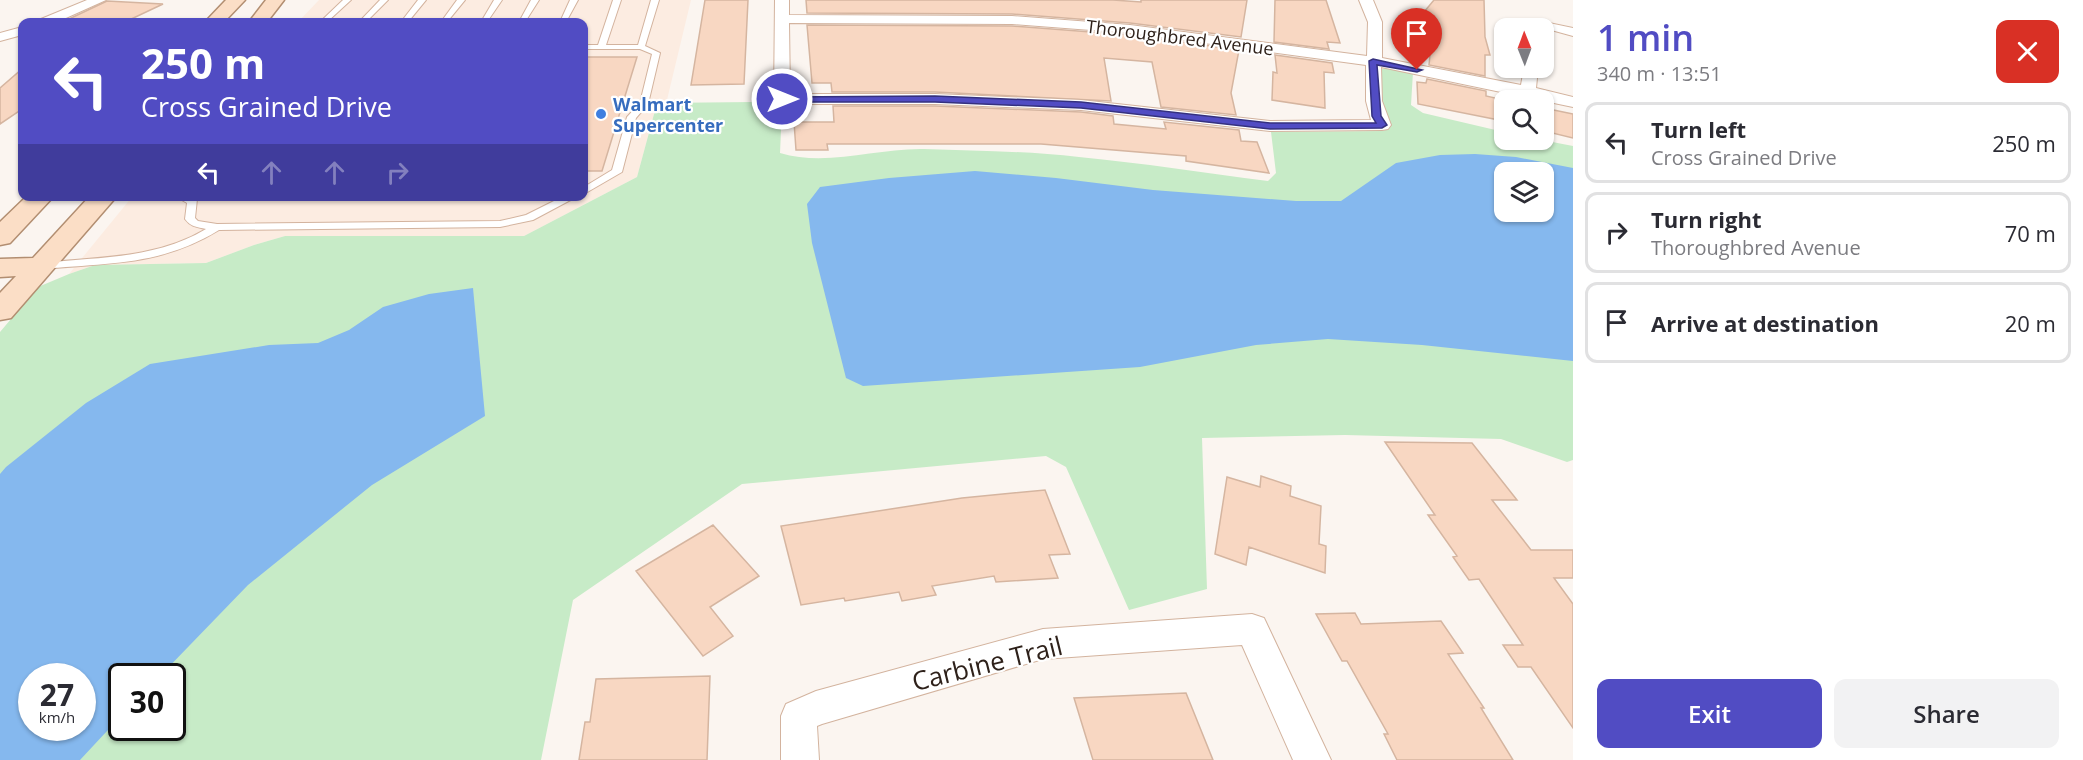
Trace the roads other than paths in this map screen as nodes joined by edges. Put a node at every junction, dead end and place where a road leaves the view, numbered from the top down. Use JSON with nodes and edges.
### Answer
{"nodes":[{"id":1,"x":99,"y":0,"type":"edge"},
{"id":2,"x":236,"y":0,"type":"edge"},
{"id":3,"x":275,"y":0,"type":"edge"},
{"id":4,"x":347,"y":0,"type":"edge"},
{"id":5,"x":384,"y":0,"type":"edge"},
{"id":6,"x":422,"y":0,"type":"edge"},
{"id":7,"x":461,"y":0,"type":"edge"},
{"id":8,"x":498,"y":0,"type":"edge"},
{"id":9,"x":535,"y":0,"type":"edge"},
{"id":10,"x":574,"y":0,"type":"edge"},
{"id":11,"x":617,"y":0,"type":"edge"},
{"id":12,"x":655,"y":0,"type":"edge"},
{"id":13,"x":782,"y":0,"type":"edge"},
{"id":14,"x":1366,"y":0,"type":"edge"},
{"id":15,"x":56,"y":18,"type":"edge"},
{"id":16,"x":218,"y":18,"type":"edge"},
{"id":17,"x":261,"y":18,"type":"edge"},
{"id":18,"x":327,"y":18,"type":"edge"},
{"id":19,"x":366,"y":18,"type":"edge"},
{"id":20,"x":407,"y":18,"type":"edge"},
{"id":21,"x":447,"y":18,"type":"edge"},
{"id":22,"x":487,"y":18,"type":"edge"},
{"id":23,"x":524,"y":18,"type":"edge"},
{"id":24,"x":565,"y":18,"type":"edge"},
{"id":25,"x":782,"y":19,"type":"junction"},
{"id":26,"x":1554,"y":29,"type":"edge"},
{"id":27,"x":18,"y":32,"type":"edge"},
{"id":28,"x":1573,"y":32,"type":"edge"},
{"id":29,"x":0,"y":37,"type":"edge"},
{"id":30,"x":588,"y":47,"type":"edge"},
{"id":31,"x":601,"y":47,"type":"junction"},
{"id":32,"x":642,"y":47,"type":"junction"},
{"id":33,"x":1373,"y":61,"type":"junction"},
{"id":34,"x":1523,"y":90,"type":"edge"},
{"id":35,"x":1554,"y":97,"type":"edge"},
{"id":36,"x":1573,"y":102,"type":"edge"},
{"id":37,"x":588,"y":189,"type":"edge"},
{"id":38,"x":37,"y":201,"type":"edge"},
{"id":39,"x":100,"y":201,"type":"edge"},
{"id":40,"x":193,"y":201,"type":"edge"},
{"id":41,"x":563,"y":201,"type":"edge"},
{"id":42,"x":217,"y":227,"type":"junction"},
{"id":43,"x":0,"y":237,"type":"edge"},
{"id":44,"x":41,"y":266,"type":"junction"},
{"id":45,"x":0,"y":268,"type":"edge"},
{"id":46,"x":0,"y":311,"type":"edge"},
{"id":47,"x":800,"y":760,"type":"edge"},
{"id":48,"x":1312,"y":760,"type":"edge"}],
"edges":[{"from":1,"to":15,"type":"street"},
{"from":2,"to":16,"type":"main road"},
{"from":3,"to":17,"type":"main road"},
{"from":4,"to":18,"type":"lane"},
{"from":5,"to":19,"type":"lane"},
{"from":6,"to":20,"type":"lane"},
{"from":7,"to":21,"type":"lane"},
{"from":8,"to":22,"type":"lane"},
{"from":9,"to":23,"type":"lane"},
{"from":10,"to":24,"type":"lane"},
{"from":11,"to":31,"type":"lane"},
{"from":12,"to":32,"type":"lane"},
{"from":13,"to":25,"type":"street"},
{"from":14,"to":33,"type":"street"},
{"from":25,"to":33,"type":"street","name":"Thoroughbred Avenue"},
{"from":25,"to":33,"type":"street"},
{"from":26,"to":28,"type":"street"},
{"from":27,"to":29,"type":"street"},
{"from":30,"to":31,"type":"lane"},
{"from":31,"to":32,"type":"lane"},
{"from":32,"to":37,"type":"lane"},
{"from":33,"to":34,"type":"street","name":"Thoroughbred Avenue"},
{"from":35,"to":36,"type":"street","name":"Thoroughbred Avenue"},
{"from":38,"to":43,"type":"main road"},
{"from":39,"to":44,"type":"main road"},
{"from":40,"to":42,"type":"lane"},
{"from":41,"to":42,"type":"lane"},
{"from":42,"to":44,"type":"lane"},
{"from":44,"to":45,"type":"main road"},
{"from":44,"to":46,"type":"main road"},
{"from":47,"to":48,"type":"street","name":"Carbine Trail"}]}
